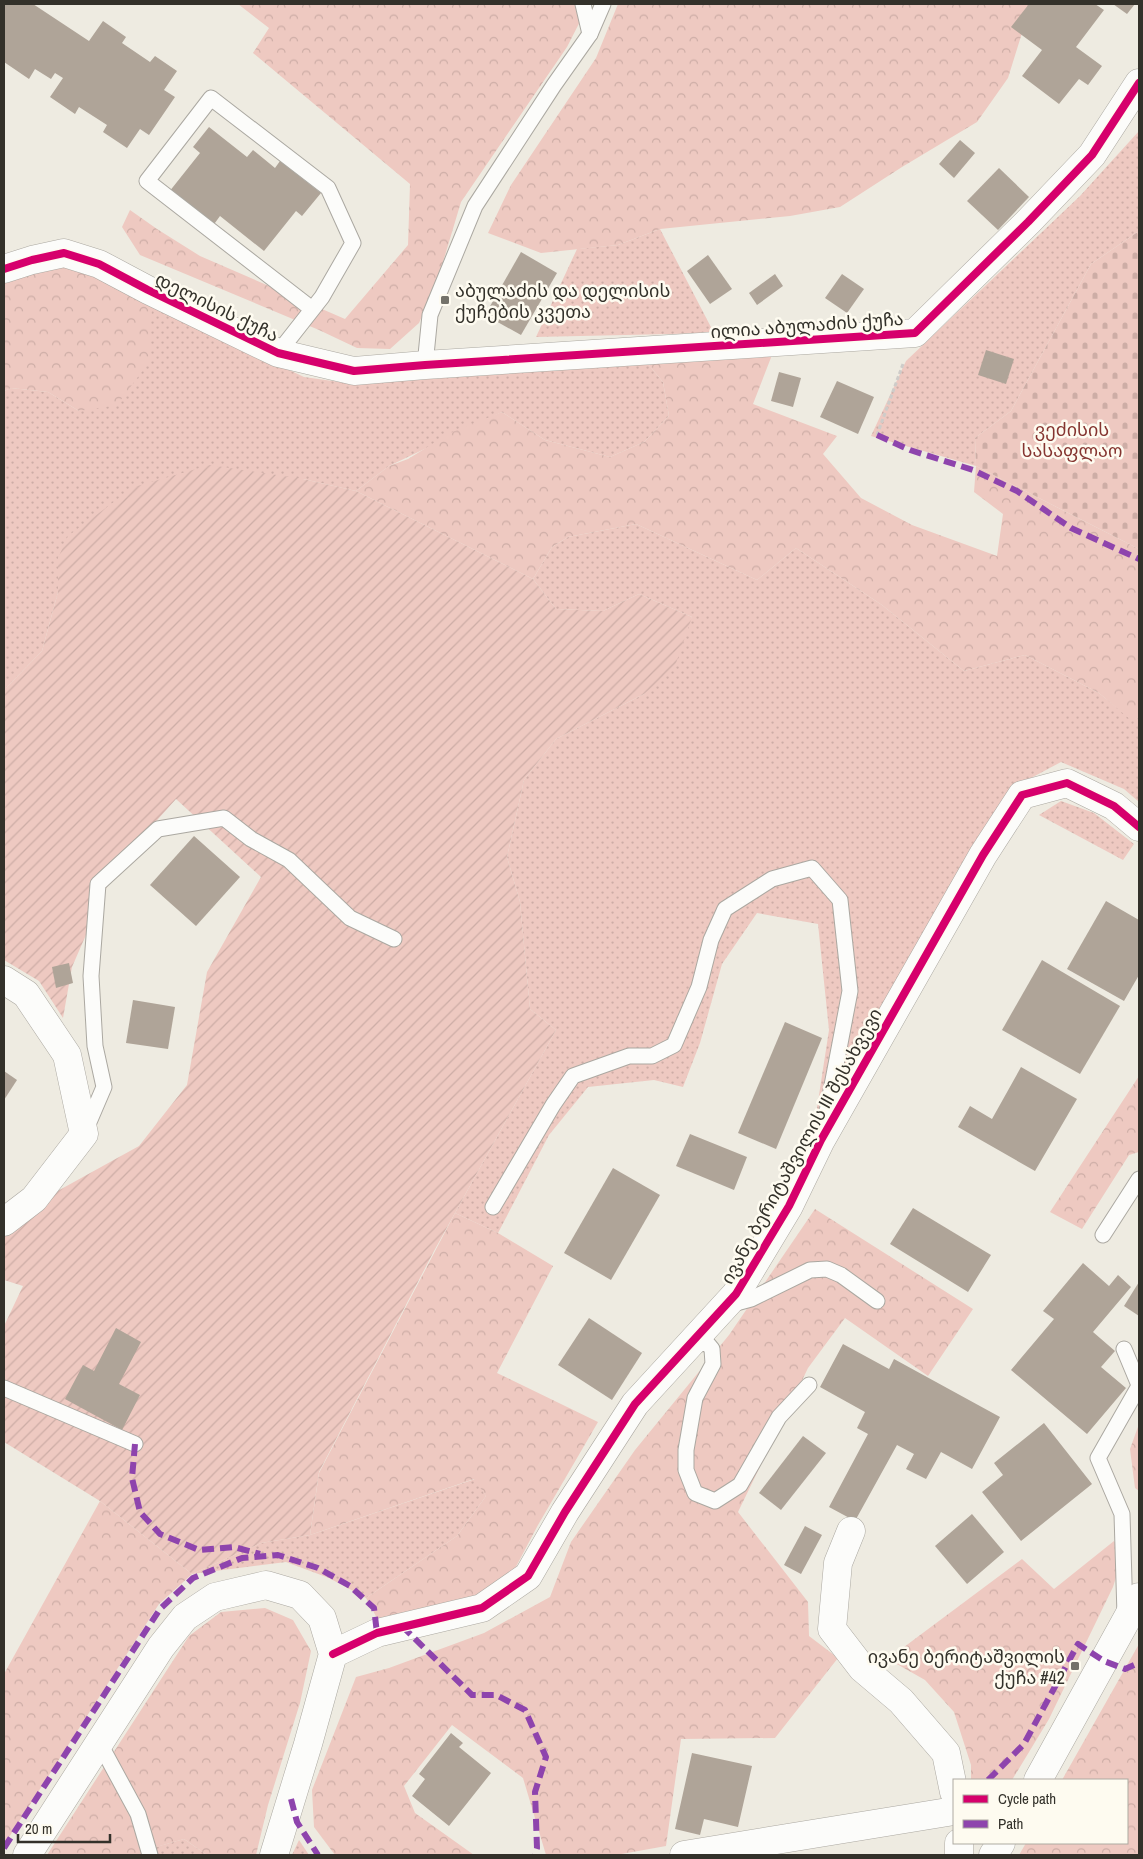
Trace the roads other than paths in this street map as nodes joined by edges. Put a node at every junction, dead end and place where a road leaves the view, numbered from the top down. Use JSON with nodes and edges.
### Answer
{"nodes":[{"id":1,"x":583,"y":4,"type":"edge"},
{"id":2,"x":603,"y":4,"type":"edge"},
{"id":3,"x":590,"y":34,"type":"junction"},
{"id":4,"x":1139,"y":83,"type":"edge"},
{"id":5,"x":4,"y":269,"type":"edge"},
{"id":6,"x":312,"y":309,"type":"junction"},
{"id":7,"x":278,"y":353,"type":"junction"},
{"id":8,"x":425,"y":365,"type":"junction"},
{"id":9,"x":1139,"y":826,"type":"edge"},
{"id":10,"x":394,"y":940,"type":"dead end"},
{"id":11,"x":4,"y":980,"type":"edge"},
{"id":12,"x":84,"y":1134,"type":"junction"},
{"id":13,"x":821,"y":1140,"type":"junction"},
{"id":14,"x":1139,"y":1179,"type":"edge"},
{"id":15,"x":493,"y":1207,"type":"dead end"},
{"id":16,"x":4,"y":1222,"type":"edge"},
{"id":17,"x":1103,"y":1235,"type":"dead end"},
{"id":18,"x":877,"y":1301,"type":"dead end"},
{"id":19,"x":725,"y":1306,"type":"junction"},
{"id":20,"x":688,"y":1346,"type":"junction"},
{"id":21,"x":1124,"y":1349,"type":"dead end"},
{"id":22,"x":809,"y":1384,"type":"dead end"},
{"id":23,"x":1139,"y":1386,"type":"edge"},
{"id":24,"x":4,"y":1388,"type":"edge"},
{"id":25,"x":135,"y":1444,"type":"dead end"},
{"id":26,"x":851,"y":1531,"type":"dead end"},
{"id":27,"x":1139,"y":1596,"type":"edge"},
{"id":28,"x":1125,"y":1621,"type":"junction"},
{"id":29,"x":333,"y":1654,"type":"junction"},
{"id":30,"x":99,"y":1742,"type":"junction"},
{"id":31,"x":1039,"y":1779,"type":"edge"},
{"id":32,"x":953,"y":1787,"type":"edge"},
{"id":33,"x":953,"y":1811,"type":"edge"},
{"id":34,"x":1000,"y":1844,"type":"edge"},
{"id":35,"x":27,"y":1855,"type":"edge"},
{"id":36,"x":150,"y":1855,"type":"edge"},
{"id":37,"x":274,"y":1855,"type":"edge"},
{"id":38,"x":684,"y":1855,"type":"edge"},
{"id":39,"x":993,"y":1855,"type":"edge"}],
"edges":[{"from":1,"to":3,"type":"lane"},
{"from":2,"to":3,"type":"lane"},
{"from":3,"to":8,"type":"lane"},
{"from":4,"to":8,"type":"street","name":"ილია აბულაძის ქუჩა"},
{"from":5,"to":7,"type":"street","name":"დელისის ქუჩა"},
{"from":6,"to":6,"type":"lane"},
{"from":6,"to":7,"type":"lane"},
{"from":7,"to":8,"type":"street","name":"დელისის ქუჩა"},
{"from":9,"to":13,"type":"street","name":"ივანე ბერიტაშვილის III შესახვევი"},
{"from":10,"to":12,"type":"lane"},
{"from":11,"to":12,"type":"street"},
{"from":12,"to":16,"type":"street"},
{"from":13,"to":15,"type":"lane"},
{"from":13,"to":19,"type":"street","name":"ივანე ბერიტაშვილის III შესახვევი"},
{"from":14,"to":17,"type":"lane"},
{"from":18,"to":19,"type":"lane"},
{"from":19,"to":20,"type":"street","name":"ივანე ბერიტაშვილის III შესახვევი"},
{"from":20,"to":22,"type":"lane"},
{"from":20,"to":29,"type":"street","name":"ივანე ბერიტაშვილის III შესახვევი"},
{"from":21,"to":23,"type":"lane"},
{"from":23,"to":28,"type":"lane"},
{"from":24,"to":25,"type":"lane"},
{"from":26,"to":32,"type":"street"},
{"from":27,"to":28,"type":"street"},
{"from":28,"to":31,"type":"street"},
{"from":29,"to":30,"type":"street"},
{"from":29,"to":37,"type":"street"},
{"from":30,"to":35,"type":"street"},
{"from":30,"to":36,"type":"lane"},
{"from":33,"to":38,"type":"street"},
{"from":34,"to":39,"type":"street"}]}
